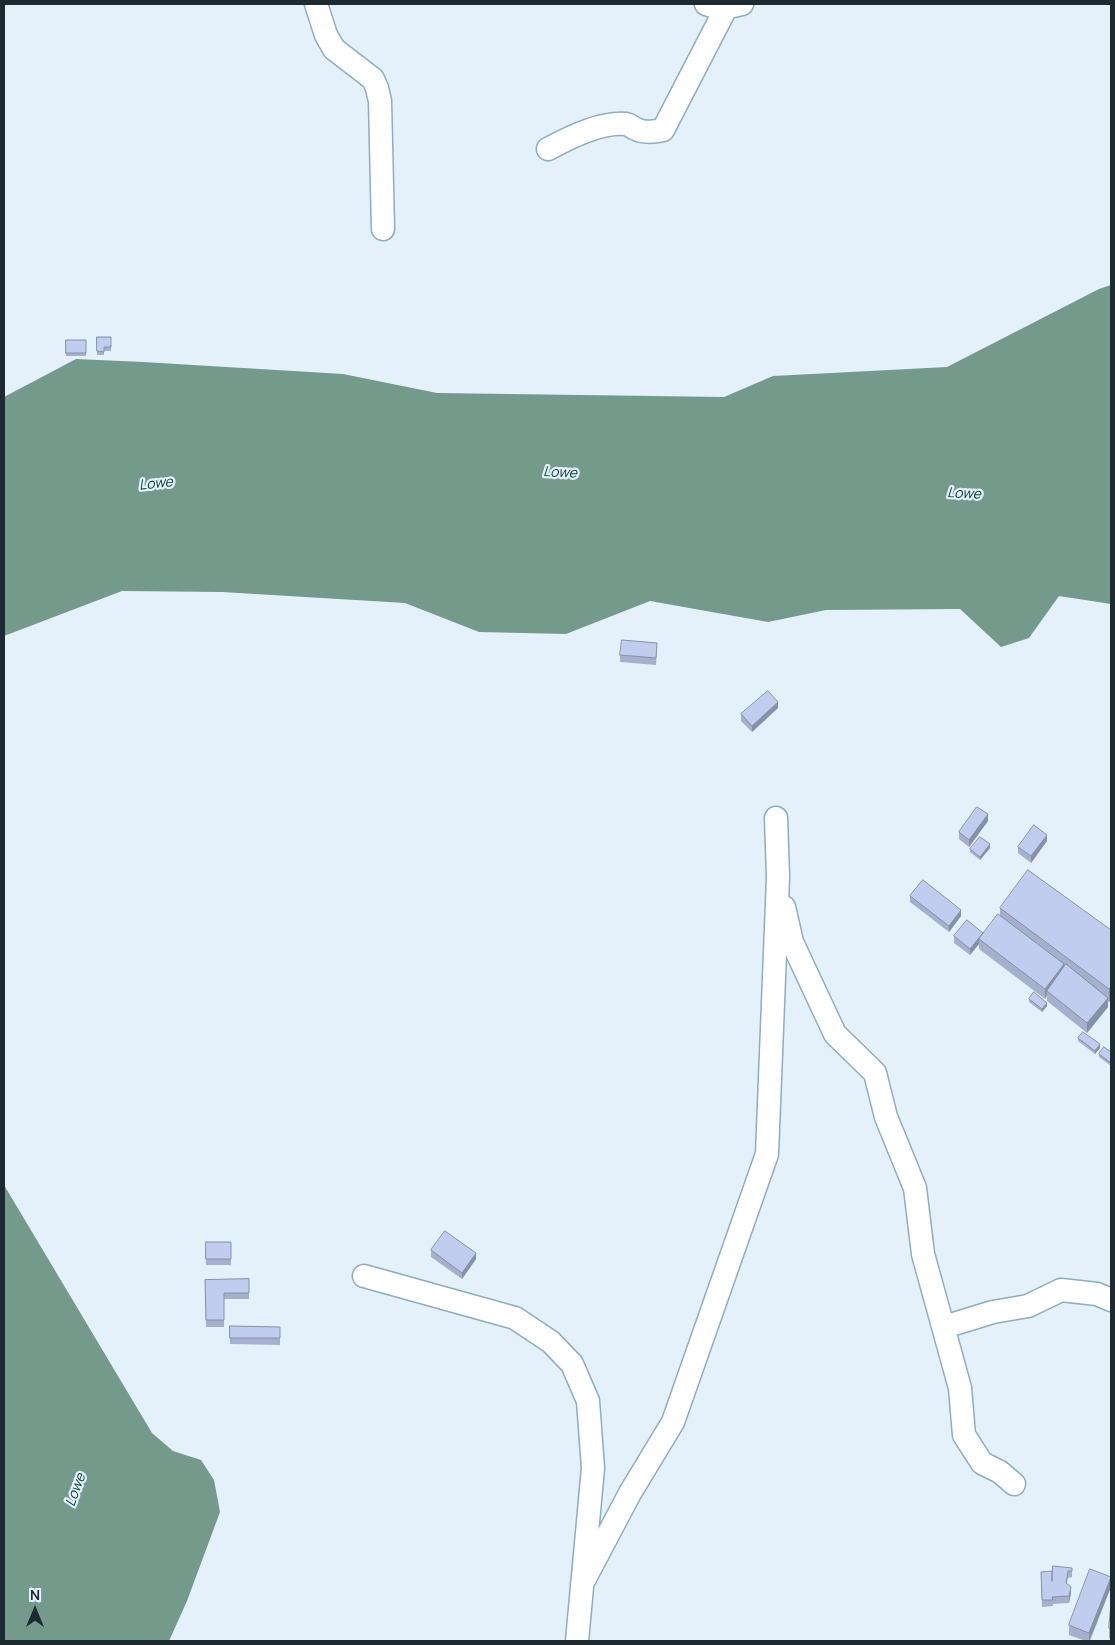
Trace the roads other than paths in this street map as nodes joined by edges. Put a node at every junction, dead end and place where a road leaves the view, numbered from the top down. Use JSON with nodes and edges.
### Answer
{"nodes":[{"id":1,"x":316,"y":4,"type":"edge"},
{"id":2,"x":724,"y":5,"type":"edge"},
{"id":3,"x":548,"y":149,"type":"dead end"},
{"id":4,"x":383,"y":229,"type":"dead end"},
{"id":5,"x":776,"y":818,"type":"dead end"},
{"id":6,"x":778,"y":877,"type":"junction"},
{"id":7,"x":364,"y":1276,"type":"dead end"},
{"id":8,"x":1111,"y":1300,"type":"edge"},
{"id":9,"x":944,"y":1327,"type":"junction"},
{"id":10,"x":1014,"y":1484,"type":"dead end"},
{"id":11,"x":582,"y":1584,"type":"junction"},
{"id":12,"x":577,"y":1641,"type":"edge"}],
"edges":[{"from":1,"to":4,"type":"street"},
{"from":2,"to":3,"type":"street"},
{"from":5,"to":6,"type":"street"},
{"from":6,"to":9,"type":"street"},
{"from":6,"to":11,"type":"street"},
{"from":7,"to":11,"type":"street"},
{"from":8,"to":9,"type":"street"},
{"from":9,"to":10,"type":"street"},
{"from":11,"to":12,"type":"street"}]}
